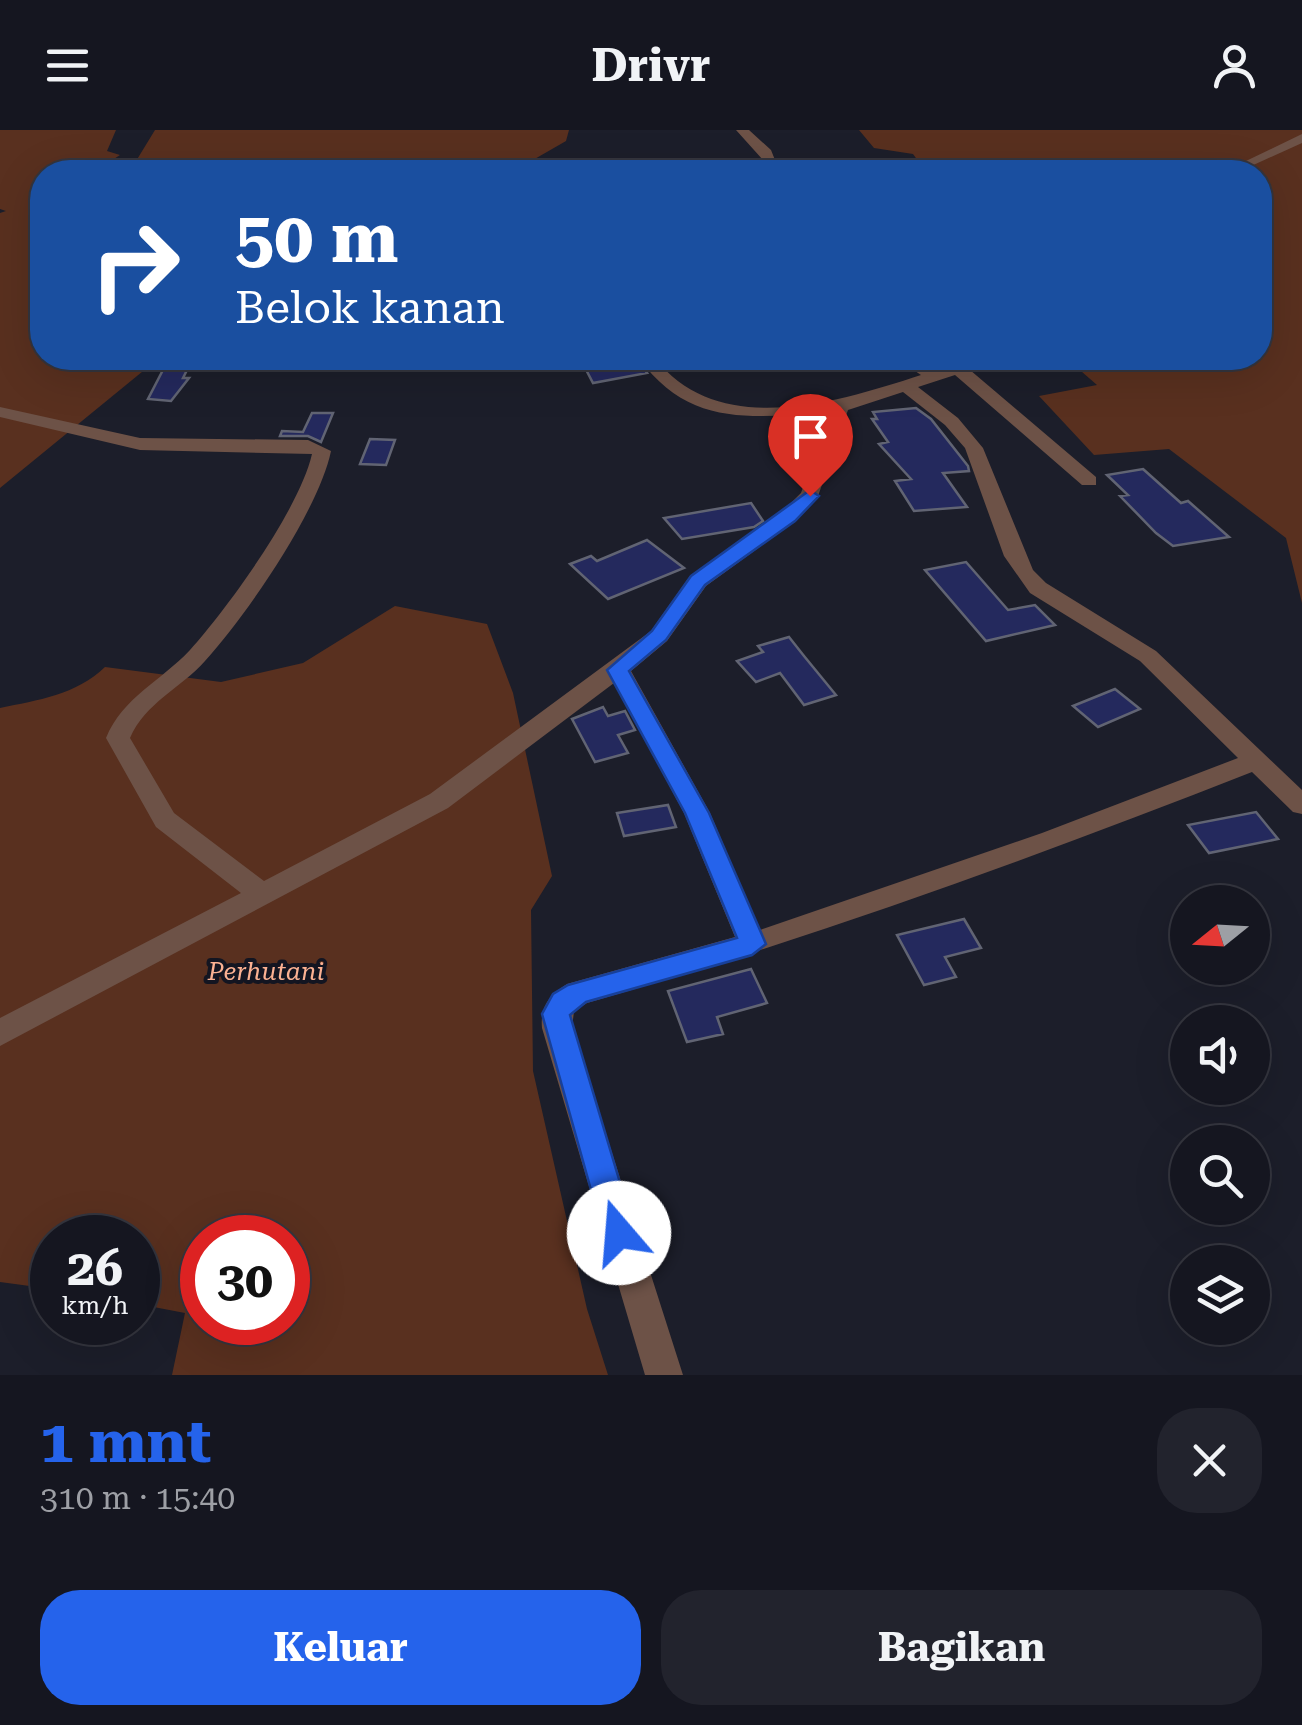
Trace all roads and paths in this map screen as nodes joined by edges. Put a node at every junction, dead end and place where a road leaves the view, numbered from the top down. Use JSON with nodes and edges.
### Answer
{"nodes":[{"id":1,"x":742,"y":130,"type":"edge"},
{"id":2,"x":1302,"y":138,"type":"edge"},
{"id":3,"x":769,"y":160,"type":"edge"},
{"id":4,"x":1255,"y":160,"type":"edge"},
{"id":5,"x":655,"y":370,"type":"edge"},
{"id":6,"x":941,"y":370,"type":"edge"},
{"id":7,"x":948,"y":370,"type":"edge"},
{"id":8,"x":944,"y":371,"type":"junction"},
{"id":9,"x":905,"y":386,"type":"junction"},
{"id":10,"x":840,"y":407,"type":"junction"},
{"id":11,"x":0,"y":412,"type":"edge"},
{"id":12,"x":1088,"y":481,"type":"dead end"},
{"id":13,"x":618,"y":670,"type":"junction"},
{"id":14,"x":1258,"y":760,"type":"junction"},
{"id":15,"x":1302,"y":805,"type":"edge"},
{"id":16,"x":261,"y":893,"type":"junction"},
{"id":17,"x":752,"y":944,"type":"junction"},
{"id":18,"x":0,"y":1034,"type":"edge"},
{"id":19,"x":664,"y":1375,"type":"edge"}],
"edges":[{"from":1,"to":3,"type":"street"},
{"from":2,"to":4,"type":"street"},
{"from":5,"to":10,"type":"street"},
{"from":6,"to":8,"type":"street"},
{"from":7,"to":8,"type":"street"},
{"from":8,"to":9,"type":"street"},
{"from":8,"to":12,"type":"street"},
{"from":9,"to":10,"type":"street"},
{"from":9,"to":14,"type":"street"},
{"from":10,"to":13,"type":"street"},
{"from":11,"to":16,"type":"street"},
{"from":13,"to":16,"type":"street"},
{"from":13,"to":17,"type":"street"},
{"from":14,"to":15,"type":"street"},
{"from":14,"to":17,"type":"street"},
{"from":16,"to":18,"type":"street"},
{"from":17,"to":19,"type":"street"}]}
